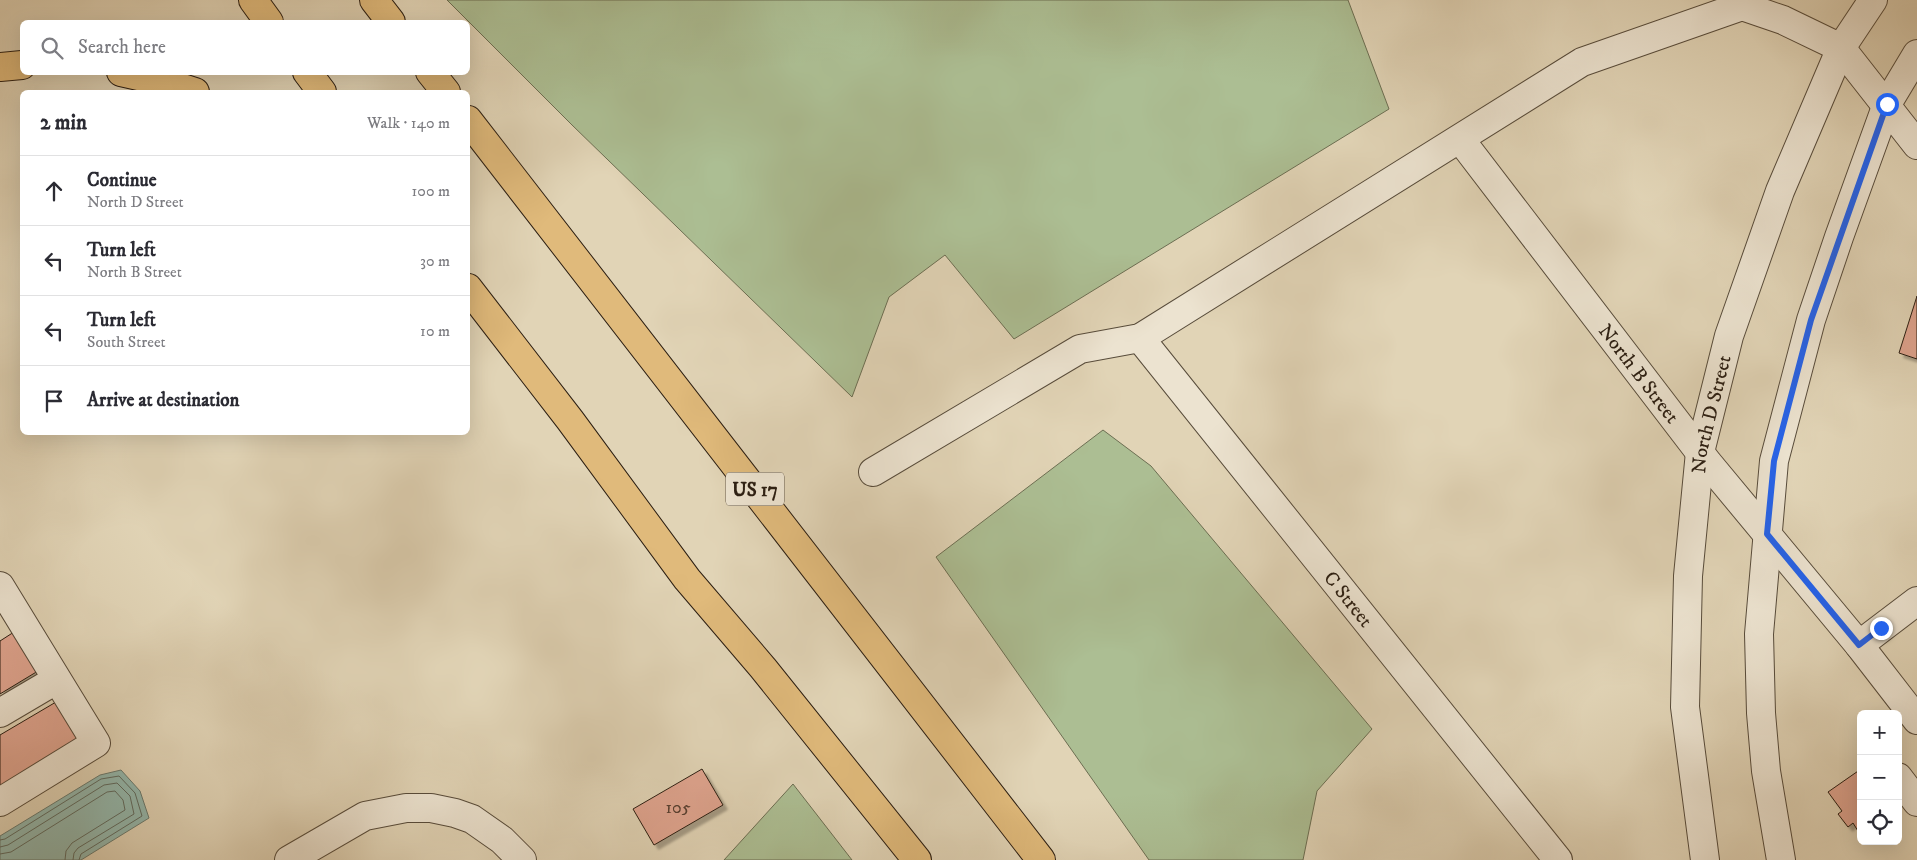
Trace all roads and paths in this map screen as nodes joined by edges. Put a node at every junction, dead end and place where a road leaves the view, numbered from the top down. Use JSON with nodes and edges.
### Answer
{"nodes":[{"id":1,"x":252,"y":0,"type":"edge"},
{"id":2,"x":374,"y":0,"type":"edge"},
{"id":3,"x":1873,"y":0,"type":"edge"},
{"id":4,"x":1740,"y":3,"type":"edge"},
{"id":5,"x":267,"y":20,"type":"edge"},
{"id":6,"x":390,"y":20,"type":"edge"},
{"id":7,"x":1841,"y":48,"type":"junction"},
{"id":8,"x":1917,"y":54,"type":"edge"},
{"id":9,"x":20,"y":65,"type":"edge"},
{"id":10,"x":0,"y":67,"type":"edge"},
{"id":11,"x":134,"y":75,"type":"edge"},
{"id":12,"x":309,"y":75,"type":"edge"},
{"id":13,"x":432,"y":75,"type":"edge"},
{"id":14,"x":188,"y":90,"type":"edge"},
{"id":15,"x":320,"y":90,"type":"edge"},
{"id":16,"x":444,"y":90,"type":"edge"},
{"id":17,"x":1887,"y":104,"type":"junction"},
{"id":18,"x":470,"y":123,"type":"edge"},
{"id":19,"x":1460,"y":138,"type":"junction"},
{"id":20,"x":1917,"y":145,"type":"edge"},
{"id":21,"x":470,"y":293,"type":"edge"},
{"id":22,"x":1140,"y":338,"type":"junction"},
{"id":23,"x":1700,"y":452,"type":"junction"},
{"id":24,"x":873,"y":472,"type":"dead end"},
{"id":25,"x":1767,"y":534,"type":"junction"},
{"id":26,"x":0,"y":586,"type":"edge"},
{"id":27,"x":1917,"y":602,"type":"edge"},
{"id":28,"x":8,"y":618,"type":"edge"},
{"id":29,"x":1859,"y":645,"type":"junction"},
{"id":30,"x":56,"y":680,"type":"junction"},
{"id":31,"x":1903,"y":712,"type":"edge"},
{"id":32,"x":0,"y":713,"type":"edge"},
{"id":33,"x":1902,"y":782,"type":"edge"},
{"id":34,"x":0,"y":802,"type":"edge"},
{"id":35,"x":1917,"y":802,"type":"edge"},
{"id":36,"x":289,"y":860,"type":"edge"},
{"id":37,"x":522,"y":860,"type":"edge"},
{"id":38,"x":917,"y":860,"type":"edge"},
{"id":39,"x":1041,"y":860,"type":"edge"},
{"id":40,"x":1558,"y":860,"type":"edge"},
{"id":41,"x":1705,"y":860,"type":"edge"},
{"id":42,"x":1781,"y":860,"type":"edge"}],
"edges":[{"from":1,"to":5,"type":"highway"},
{"from":2,"to":6,"type":"highway"},
{"from":3,"to":7,"type":"street","name":"North D Street"},
{"from":4,"to":7,"type":"street"},
{"from":4,"to":19,"type":"street"},
{"from":7,"to":17,"type":"street"},
{"from":7,"to":23,"type":"street","name":"North D Street"},
{"from":8,"to":17,"type":"street"},
{"from":9,"to":10,"type":"highway"},
{"from":11,"to":14,"type":"highway"},
{"from":12,"to":15,"type":"highway"},
{"from":13,"to":16,"type":"highway"},
{"from":17,"to":20,"type":"street"},
{"from":17,"to":25,"type":"street"},
{"from":18,"to":39,"type":"highway","number":"US 17"},
{"from":19,"to":22,"type":"street"},
{"from":19,"to":23,"type":"street","name":"North B Street"},
{"from":21,"to":38,"type":"highway"},
{"from":22,"to":24,"type":"street"},
{"from":22,"to":40,"type":"street","name":"C Street"},
{"from":23,"to":25,"type":"street","name":"North B Street"},
{"from":23,"to":41,"type":"street","name":"North D Street"},
{"from":25,"to":29,"type":"street","name":"North B Street"},
{"from":25,"to":42,"type":"street"},
{"from":26,"to":28,"type":"street"},
{"from":27,"to":29,"type":"street"},
{"from":28,"to":30,"type":"street"},
{"from":29,"to":31,"type":"street","name":"North B Street"},
{"from":30,"to":32,"type":"street"},
{"from":30,"to":34,"type":"street"},
{"from":33,"to":35,"type":"street"},
{"from":36,"to":37,"type":"street"}]}
